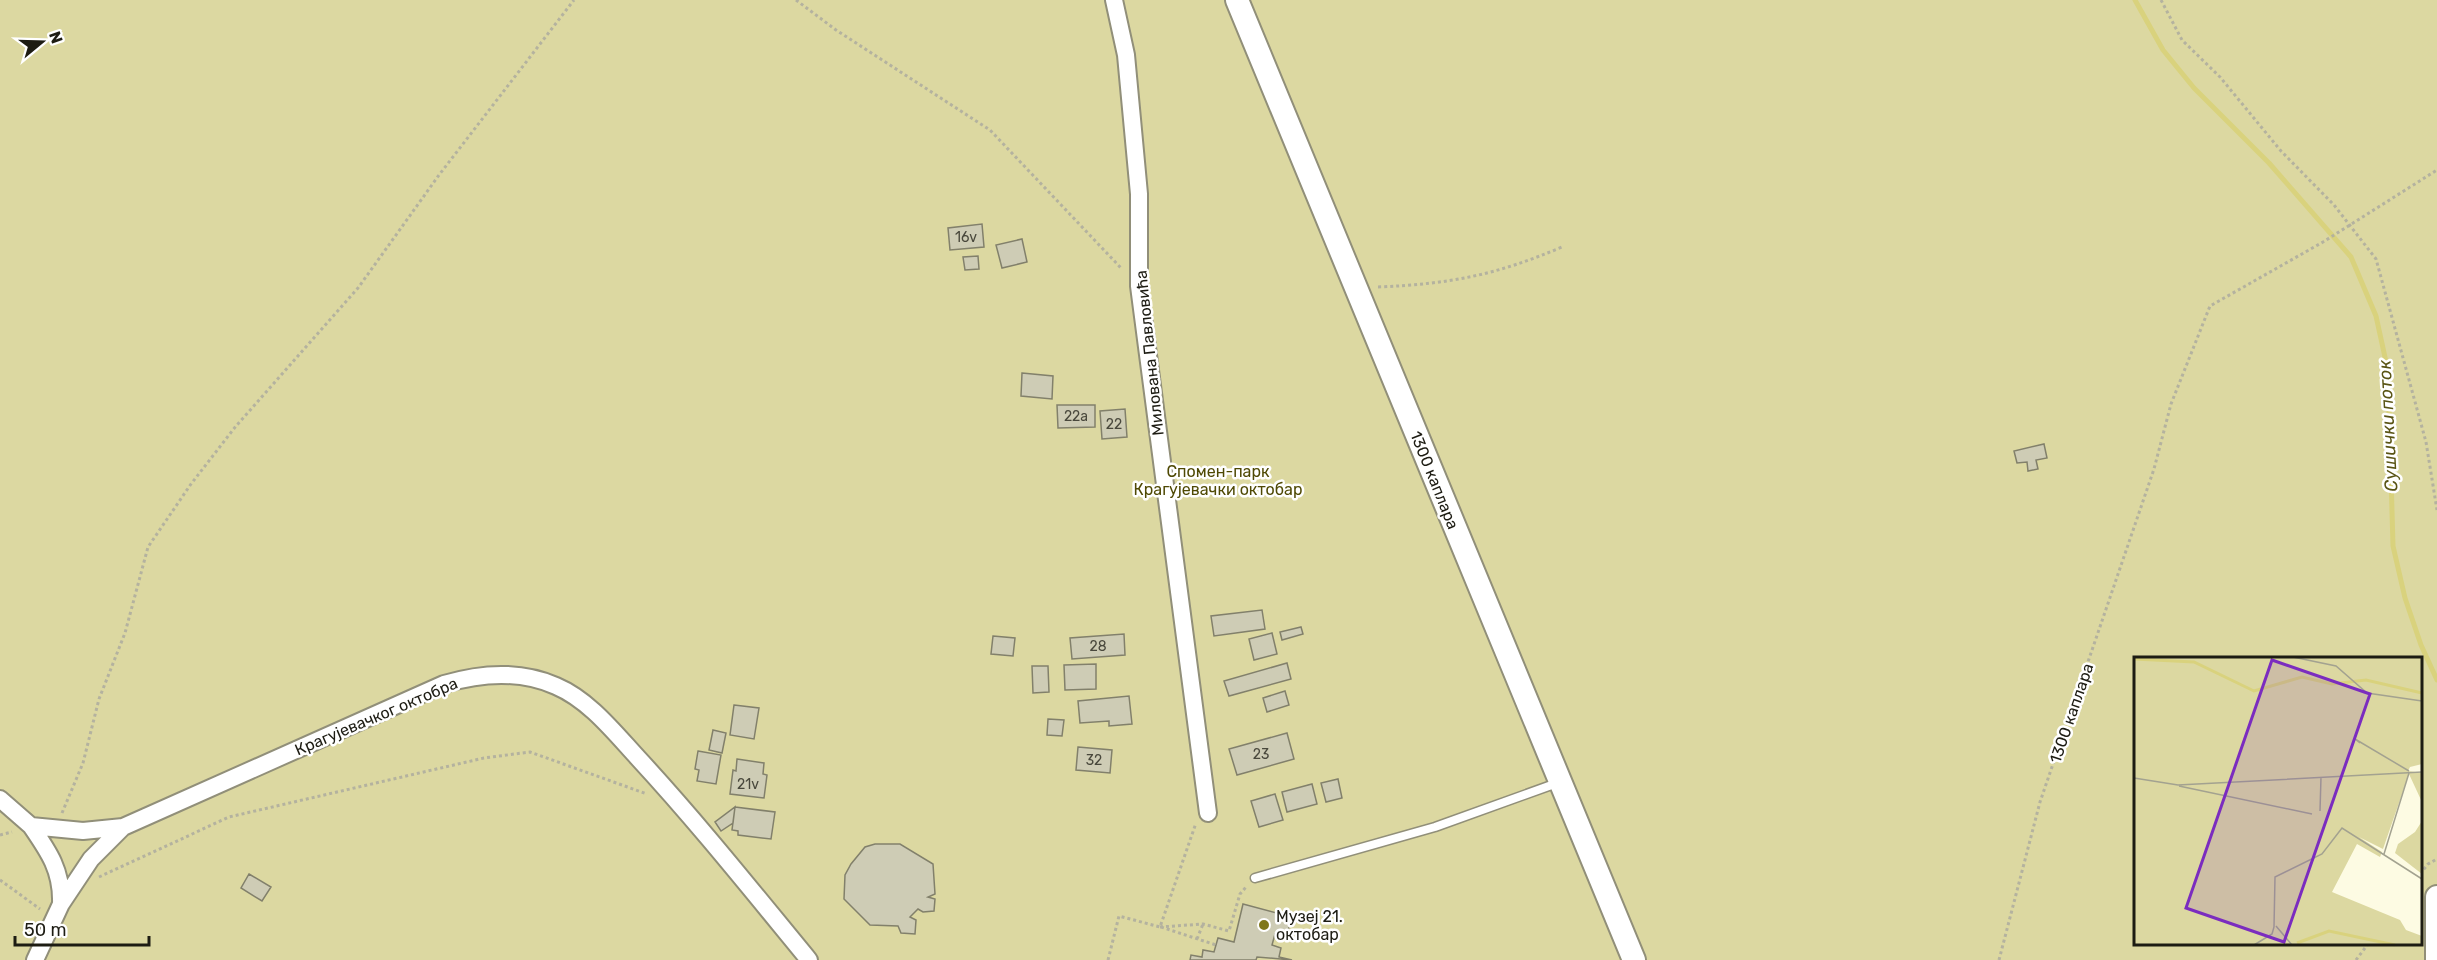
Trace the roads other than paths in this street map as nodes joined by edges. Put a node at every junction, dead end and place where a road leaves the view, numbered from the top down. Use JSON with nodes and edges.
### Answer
{"nodes":[{"id":1,"x":1114,"y":0,"type":"edge"},
{"id":2,"x":1237,"y":0,"type":"edge"},
{"id":3,"x":1560,"y":782,"type":"junction"},
{"id":4,"x":0,"y":800,"type":"edge"},
{"id":5,"x":1207,"y":804,"type":"road end"},
{"id":6,"x":31,"y":826,"type":"junction"},
{"id":7,"x":123,"y":827,"type":"junction"},
{"id":8,"x":1255,"y":878,"type":"road end"},
{"id":9,"x":2437,"y":897,"type":"edge"},
{"id":10,"x":58,"y":912,"type":"junction"},
{"id":11,"x":35,"y":960,"type":"edge"},
{"id":12,"x":809,"y":960,"type":"edge"},
{"id":13,"x":1634,"y":960,"type":"edge"},
{"id":14,"x":2437,"y":960,"type":"edge"}],
"edges":[{"from":1,"to":5,"type":"street","name":"Милована Павловића"},
{"from":2,"to":3,"type":"main road","name":"1300 каплара"},
{"from":3,"to":8,"type":"lane"},
{"from":3,"to":13,"type":"main road","name":"1300 каплара"},
{"from":4,"to":6,"type":"street"},
{"from":6,"to":7,"type":"street"},
{"from":6,"to":10,"type":"street"},
{"from":7,"to":10,"type":"street"},
{"from":7,"to":12,"type":"street","name":"Крагујевачког октобра"},
{"from":9,"to":14,"type":"main road"},
{"from":10,"to":11,"type":"street"}]}
